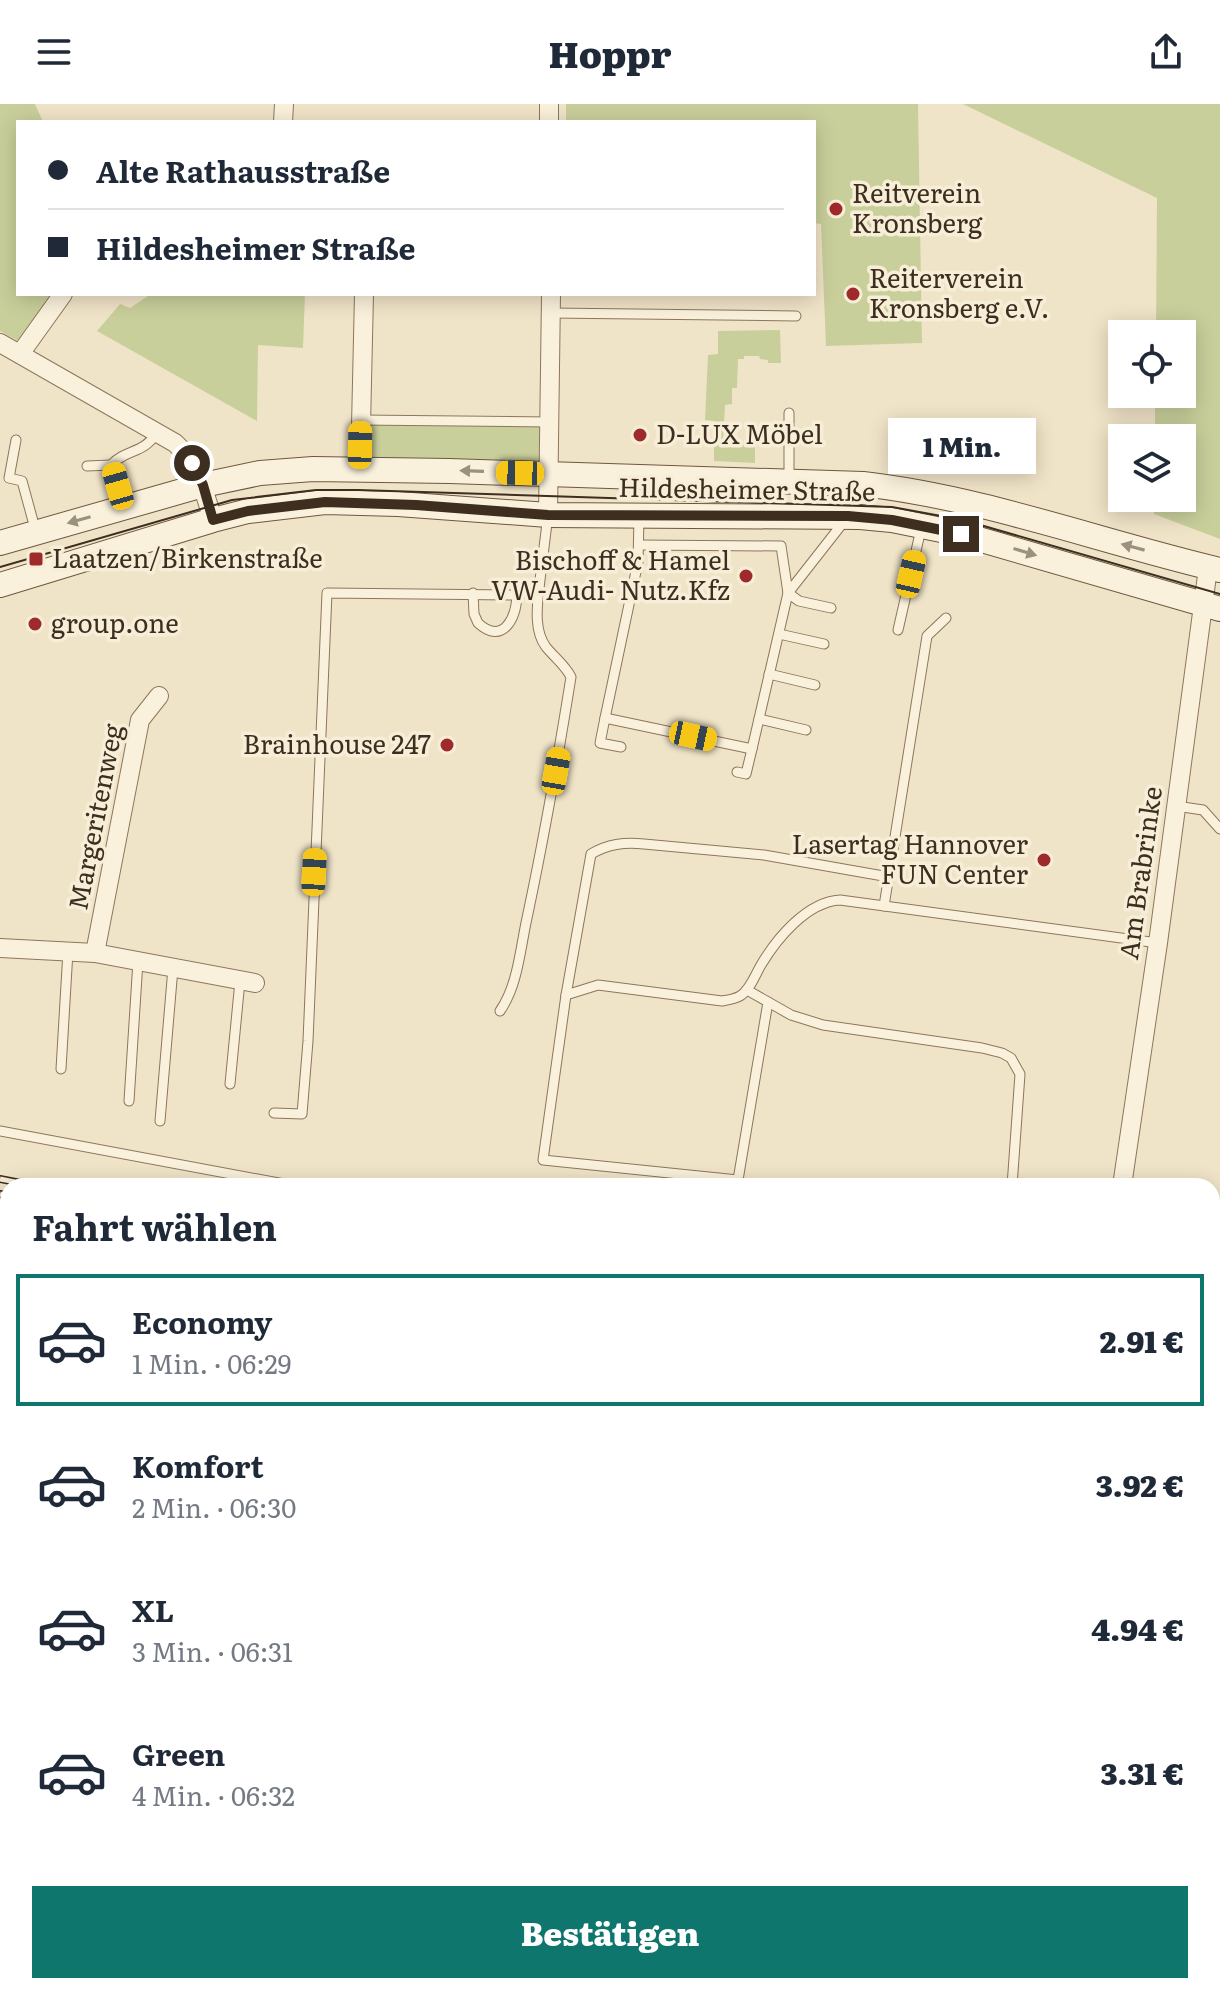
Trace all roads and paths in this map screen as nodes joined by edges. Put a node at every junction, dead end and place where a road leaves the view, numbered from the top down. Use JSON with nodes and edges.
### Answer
{"nodes":[{"id":1,"x":62,"y":296,"type":"edge"},
{"id":2,"x":364,"y":296,"type":"edge"},
{"id":3,"x":551,"y":303,"type":"edge"},
{"id":4,"x":796,"y":316,"type":"dead end"},
{"id":5,"x":0,"y":343,"type":"edge"},
{"id":6,"x":20,"y":354,"type":"junction"},
{"id":7,"x":789,"y":413,"type":"dead end"},
{"id":8,"x":360,"y":420,"type":"junction"},
{"id":9,"x":551,"y":422,"type":"junction"},
{"id":10,"x":157,"y":433,"type":"junction"},
{"id":11,"x":16,"y":440,"type":"dead end"},
{"id":12,"x":111,"y":465,"type":"junction"},
{"id":13,"x":87,"y":466,"type":"dead end"},
{"id":14,"x":360,"y":470,"type":"junction"},
{"id":15,"x":550,"y":473,"type":"junction"},
{"id":16,"x":789,"y":481,"type":"junction"},
{"id":17,"x":203,"y":485,"type":"junction"},
{"id":18,"x":124,"y":507,"type":"junction"},
{"id":19,"x":548,"y":515,"type":"junction"},
{"id":20,"x":639,"y":516,"type":"junction"},
{"id":21,"x":848,"y":516,"type":"junction"},
{"id":22,"x":213,"y":520,"type":"junction"},
{"id":23,"x":921,"y":525,"type":"junction"},
{"id":24,"x":36,"y":532,"type":"junction"},
{"id":25,"x":0,"y":543,"type":"edge"},
{"id":26,"x":639,"y":545,"type":"junction"},
{"id":27,"x":1214,"y":569,"type":"edge"},
{"id":28,"x":0,"y":585,"type":"edge"},
{"id":29,"x":539,"y":588,"type":"junction"},
{"id":30,"x":473,"y":593,"type":"junction"},
{"id":31,"x":788,"y":593,"type":"junction"},
{"id":32,"x":517,"y":595,"type":"junction"},
{"id":33,"x":831,"y":608,"type":"dead end"},
{"id":34,"x":1212,"y":608,"type":"edge"},
{"id":35,"x":946,"y":618,"type":"dead end"},
{"id":36,"x":898,"y":630,"type":"dead end"},
{"id":37,"x":779,"y":634,"type":"junction"},
{"id":38,"x":824,"y":644,"type":"dead end"},
{"id":39,"x":769,"y":674,"type":"junction"},
{"id":40,"x":815,"y":685,"type":"dead end"},
{"id":41,"x":159,"y":696,"type":"dead end"},
{"id":42,"x":605,"y":718,"type":"junction"},
{"id":43,"x":759,"y":719,"type":"junction"},
{"id":44,"x":806,"y":730,"type":"dead end"},
{"id":45,"x":621,"y":747,"type":"dead end"},
{"id":46,"x":752,"y":749,"type":"junction"},
{"id":47,"x":737,"y":772,"type":"dead end"},
{"id":48,"x":1176,"y":806,"type":"junction"},
{"id":49,"x":1220,"y":829,"type":"edge"},
{"id":50,"x":889,"y":877,"type":"junction"},
{"id":51,"x":884,"y":906,"type":"junction"},
{"id":52,"x":1158,"y":943,"type":"junction"},
{"id":53,"x":0,"y":948,"type":"edge"},
{"id":54,"x":68,"y":951,"type":"junction"},
{"id":55,"x":95,"y":953,"type":"junction"},
{"id":56,"x":138,"y":961,"type":"junction"},
{"id":57,"x":173,"y":968,"type":"junction"},
{"id":58,"x":248,"y":982,"type":"joint"},
{"id":59,"x":747,"y":990,"type":"junction"},
{"id":60,"x":566,"y":995,"type":"junction"},
{"id":61,"x":768,"y":1002,"type":"junction"},
{"id":62,"x":500,"y":1011,"type":"dead end"},
{"id":63,"x":61,"y":1069,"type":"dead end"},
{"id":64,"x":230,"y":1084,"type":"dead end"},
{"id":65,"x":129,"y":1101,"type":"dead end"},
{"id":66,"x":274,"y":1113,"type":"dead end"},
{"id":67,"x":160,"y":1121,"type":"dead end"},
{"id":68,"x":0,"y":1131,"type":"edge"},
{"id":69,"x":252,"y":1178,"type":"edge"},
{"id":70,"x":718,"y":1178,"type":"edge"},
{"id":71,"x":738,"y":1178,"type":"edge"},
{"id":72,"x":1013,"y":1178,"type":"edge"},
{"id":73,"x":1123,"y":1178,"type":"edge"}],
"edges":[{"from":1,"to":6,"type":"street"},
{"from":2,"to":8,"type":"street"},
{"from":3,"to":4,"type":"lane"},
{"from":3,"to":9,"type":"street"},
{"from":5,"to":6,"type":"street"},
{"from":6,"to":10,"type":"street"},
{"from":7,"to":16,"type":"lane"},
{"from":8,"to":9,"type":"lane"},
{"from":8,"to":14,"type":"street"},
{"from":9,"to":15,"type":"street"},
{"from":10,"to":12,"type":"lane"},
{"from":10,"to":17,"type":"street"},
{"from":11,"to":24,"type":"lane"},
{"from":12,"to":13,"type":"lane"},
{"from":12,"to":18,"type":"lane"},
{"from":15,"to":14,"type":"main road","name":"Hildesheimer Straße","one_way":true},
{"from":14,"to":17,"type":"main road","name":"Hildesheimer Straße"},
{"from":15,"to":16,"type":"main road","name":"Hildesheimer Straße"},
{"from":15,"to":19,"type":"street"},
{"from":27,"to":16,"type":"main road","name":"Hildesheimer Straße","one_way":true},
{"from":17,"to":18,"type":"main road","name":"Hildesheimer Straße"},
{"from":17,"to":22,"type":"street"},
{"from":18,"to":24,"type":"main road","name":"Hildesheimer Straße","one_way":true},
{"from":19,"to":20,"type":"main road","name":"Hildesheimer Straße"},
{"from":19,"to":22,"type":"main road","name":"Hildesheimer Straße"},
{"from":19,"to":29,"type":"lane"},
{"from":20,"to":21,"type":"main road","name":"Hildesheimer Straße"},
{"from":20,"to":26,"type":"lane"},
{"from":21,"to":23,"type":"main road","name":"Hildesheimer Straße"},
{"from":21,"to":31,"type":"lane"},
{"from":22,"to":28,"type":"main road","name":"Hildesheimer Straße"},
{"from":23,"to":34,"type":"main road","name":"Hildesheimer Straße","one_way":true},
{"from":23,"to":36,"type":"lane"},
{"from":24,"to":25,"type":"main road","name":"Hildesheimer Straße"},
{"from":26,"to":31,"type":"lane"},
{"from":26,"to":42,"type":"lane"},
{"from":27,"to":34,"type":"street","name":"Am Brabrinke"},
{"from":29,"to":32,"type":"lane"},
{"from":29,"to":62,"type":"lane"},
{"from":30,"to":32,"type":"lane"},
{"from":30,"to":32,"type":"lane"},
{"from":30,"to":66,"type":"lane"},
{"from":31,"to":33,"type":"lane"},
{"from":31,"to":37,"type":"lane"},
{"from":34,"to":48,"type":"street","name":"Am Brabrinke"},
{"from":35,"to":50,"type":"lane"},
{"from":37,"to":38,"type":"lane"},
{"from":37,"to":39,"type":"lane"},
{"from":39,"to":40,"type":"lane"},
{"from":39,"to":43,"type":"lane"},
{"from":41,"to":55,"type":"street","name":"Margeritenweg"},
{"from":42,"to":45,"type":"lane"},
{"from":42,"to":46,"type":"lane"},
{"from":43,"to":44,"type":"lane"},
{"from":43,"to":46,"type":"lane"},
{"from":46,"to":47,"type":"lane"},
{"from":48,"to":49,"type":"lane"},
{"from":48,"to":52,"type":"street","name":"Am Brabrinke"},
{"from":50,"to":51,"type":"lane"},
{"from":50,"to":60,"type":"lane"},
{"from":51,"to":52,"type":"lane"},
{"from":51,"to":59,"type":"lane"},
{"from":52,"to":73,"type":"street","name":"Am Brabrinke"},
{"from":53,"to":54,"type":"street"},
{"from":54,"to":55,"type":"street"},
{"from":54,"to":63,"type":"lane"},
{"from":55,"to":56,"type":"street"},
{"from":56,"to":57,"type":"street"},
{"from":56,"to":65,"type":"lane"},
{"from":57,"to":58,"type":"street"},
{"from":57,"to":67,"type":"lane"},
{"from":58,"to":64,"type":"lane"},
{"from":59,"to":60,"type":"lane"},
{"from":59,"to":61,"type":"lane"},
{"from":60,"to":70,"type":"lane"},
{"from":61,"to":71,"type":"lane"},
{"from":61,"to":72,"type":"lane"},
{"from":68,"to":69,"type":"lane"}]}
